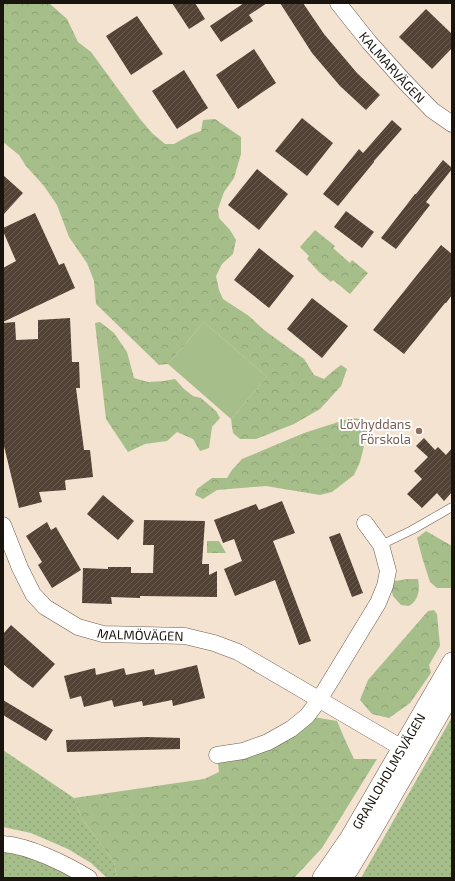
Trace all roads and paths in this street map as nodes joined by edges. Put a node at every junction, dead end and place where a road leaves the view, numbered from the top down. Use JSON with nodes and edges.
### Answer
{"nodes":[{"id":1,"x":338,"y":3,"type":"edge"},
{"id":2,"x":452,"y":124,"type":"edge"},
{"id":3,"x":452,"y":507,"type":"edge"},
{"id":4,"x":365,"y":523,"type":"dead end"},
{"id":5,"x":3,"y":525,"type":"edge"},
{"id":6,"x":381,"y":545,"type":"junction"},
{"id":7,"x":452,"y":662,"type":"edge"},
{"id":8,"x":452,"y":692,"type":"edge"},
{"id":9,"x":319,"y":700,"type":"junction"},
{"id":10,"x":409,"y":752,"type":"junction"},
{"id":11,"x":217,"y":755,"type":"dead end"},
{"id":12,"x":3,"y":844,"type":"edge"},
{"id":13,"x":89,"y":878,"type":"edge"},
{"id":14,"x":322,"y":878,"type":"edge"},
{"id":15,"x":342,"y":878,"type":"edge"}],
"edges":[{"from":1,"to":2,"type":"street","name":"KALMARVÄGEN"},
{"from":3,"to":6,"type":"lane"},
{"from":4,"to":6,"type":"street"},
{"from":5,"to":9,"type":"street","name":"MALMÖVÄGEN"},
{"from":6,"to":9,"type":"street"},
{"from":7,"to":10,"type":"street","name":"GRANLOHOLMSVÄGEN"},
{"from":8,"to":10,"type":"street","name":"GRANLOHOLMSVÄGEN"},
{"from":9,"to":10,"type":"street","name":"MALMÖVÄGEN"},
{"from":9,"to":11,"type":"street"},
{"from":10,"to":14,"type":"street","name":"GRANLOHOLMSVÄGEN"},
{"from":10,"to":15,"type":"street","name":"GRANLOHOLMSVÄGEN"},
{"from":12,"to":13,"type":"street"}]}
